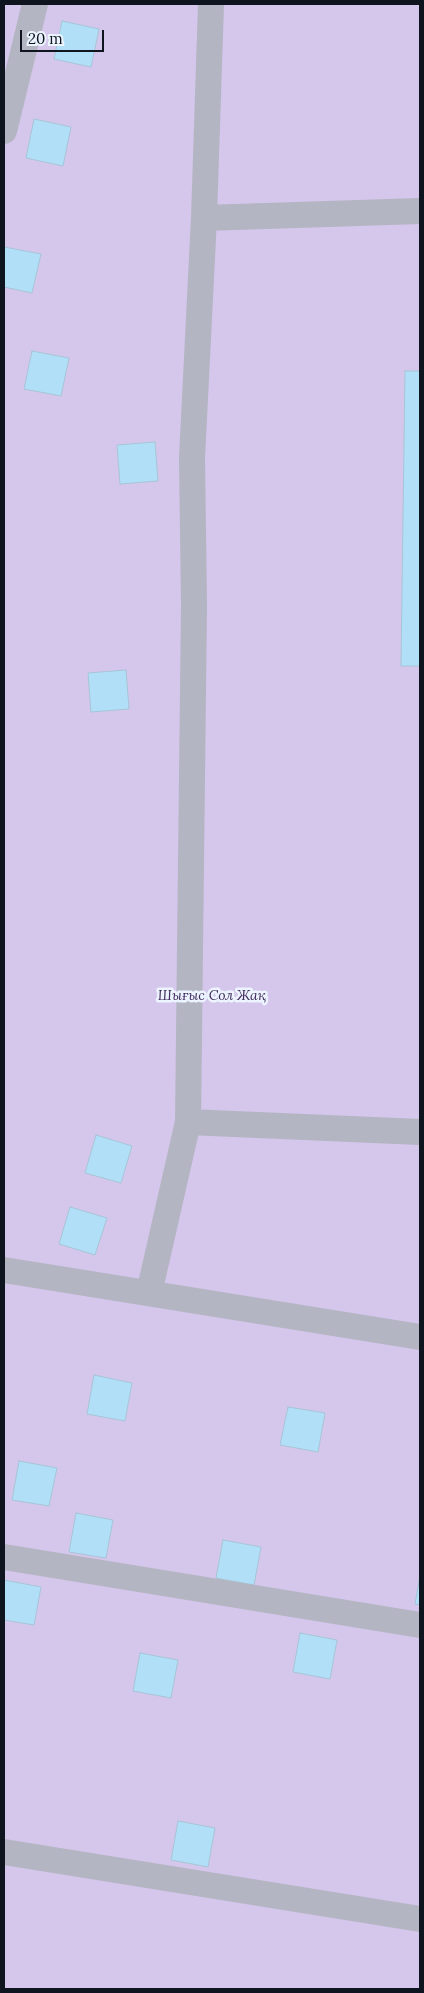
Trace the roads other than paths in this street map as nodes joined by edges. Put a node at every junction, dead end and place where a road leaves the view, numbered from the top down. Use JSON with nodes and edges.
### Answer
{"nodes":[{"id":1,"x":35,"y":4,"type":"edge"},
{"id":2,"x":211,"y":4,"type":"edge"},
{"id":3,"x":4,"y":130,"type":"edge"},
{"id":4,"x":420,"y":211,"type":"edge"},
{"id":5,"x":204,"y":218,"type":"junction"},
{"id":6,"x":188,"y":1122,"type":"junction"},
{"id":7,"x":420,"y":1132,"type":"edge"},
{"id":8,"x":4,"y":1270,"type":"edge"},
{"id":9,"x":148,"y":1293,"type":"junction"},
{"id":10,"x":420,"y":1337,"type":"edge"},
{"id":11,"x":4,"y":1557,"type":"edge"},
{"id":12,"x":420,"y":1625,"type":"edge"},
{"id":13,"x":4,"y":1852,"type":"edge"},
{"id":14,"x":420,"y":1919,"type":"edge"}],
"edges":[{"from":1,"to":3,"type":"street"},
{"from":2,"to":5,"type":"street"},
{"from":4,"to":5,"type":"street"},
{"from":5,"to":6,"type":"street"},
{"from":6,"to":7,"type":"street"},
{"from":6,"to":9,"type":"street"},
{"from":8,"to":9,"type":"street"},
{"from":9,"to":10,"type":"street"},
{"from":11,"to":12,"type":"street"},
{"from":13,"to":14,"type":"street"}]}
